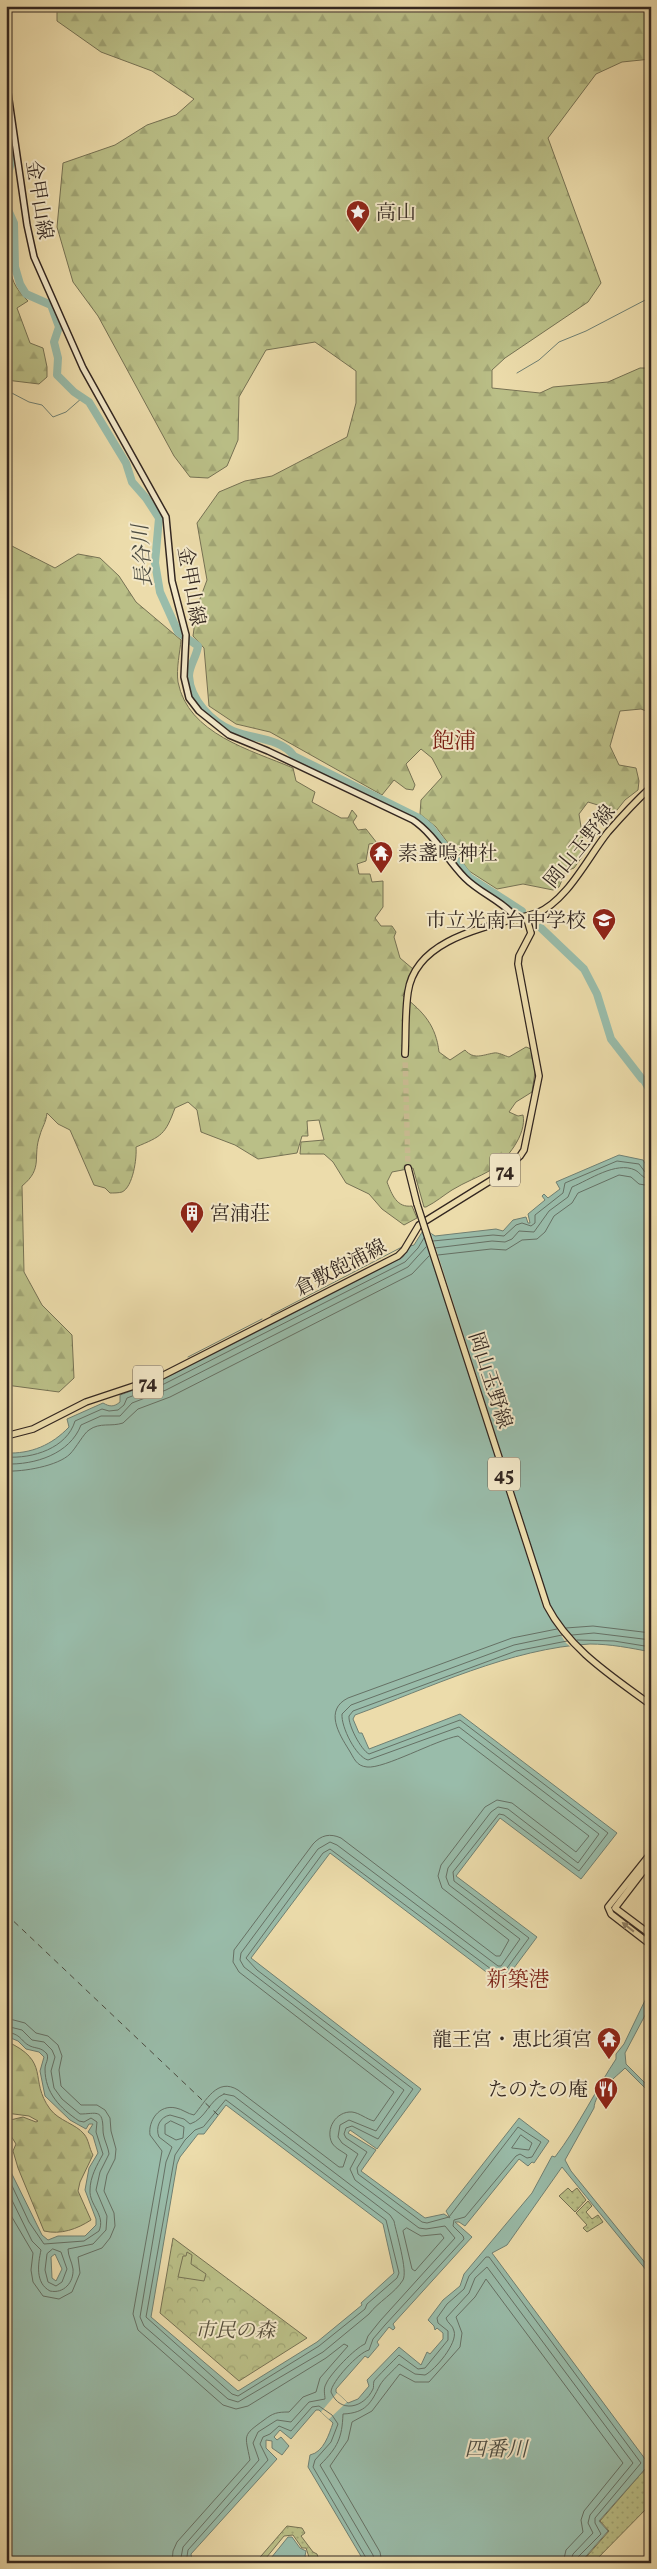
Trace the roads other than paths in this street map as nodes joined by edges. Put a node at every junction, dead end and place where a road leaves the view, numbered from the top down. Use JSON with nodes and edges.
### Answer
{"nodes":[{"id":1,"x":6,"y":80,"type":"edge"},
{"id":2,"x":651,"y":787,"type":"edge"},
{"id":3,"x":526,"y":916,"type":"junction"},
{"id":4,"x":517,"y":919,"type":"junction"},
{"id":5,"x":405,"y":1054,"type":"tunnel mouth"},
{"id":6,"x":408,"y":1168,"type":"tunnel mouth"},
{"id":7,"x":6,"y":1436,"type":"edge"},
{"id":8,"x":651,"y":1706,"type":"edge"},
{"id":9,"x":651,"y":1853,"type":"edge"},
{"id":10,"x":651,"y":1861,"type":"edge"},
{"id":11,"x":651,"y":1935,"type":"edge"},
{"id":12,"x":651,"y":1945,"type":"edge"}],
"edges":[{"from":1,"to":4,"type":"main road","name":"金甲山線"},
{"from":2,"to":3,"type":"main road","name":"岡山玉野線"},
{"from":3,"to":4,"type":"main road","name":"岡山玉野線"},
{"from":3,"to":7,"type":"main road","name":"倉敷飽浦線","number":"74"},
{"from":4,"to":5,"type":"main road","name":"岡山玉野線"},
{"from":6,"to":8,"type":"main road","name":"岡山玉野線","number":"45","bridge":true},
{"from":12,"to":9,"type":"main road","one_way":true},
{"from":10,"to":11,"type":"main road"}]}
